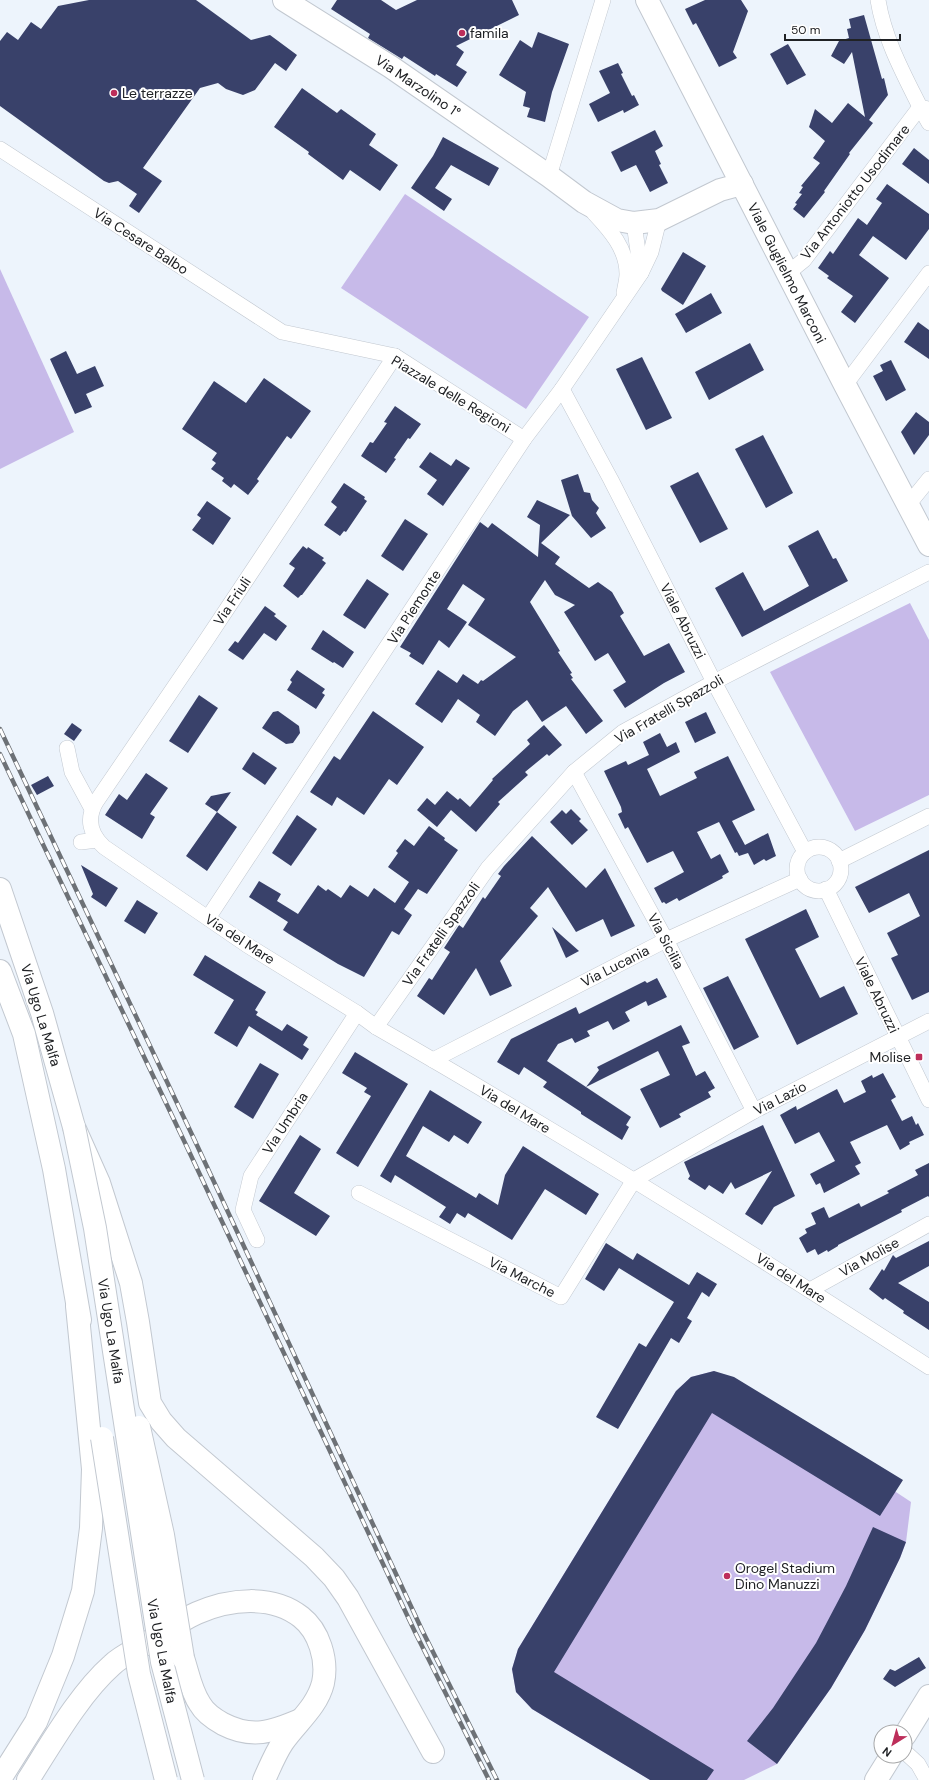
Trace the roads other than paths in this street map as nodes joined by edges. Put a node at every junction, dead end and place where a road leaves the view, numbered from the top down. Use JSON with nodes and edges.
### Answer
{"nodes":[{"id":1,"x":284,"y":0,"type":"edge"},
{"id":2,"x":603,"y":0,"type":"edge"},
{"id":3,"x":647,"y":0,"type":"edge"},
{"id":4,"x":878,"y":0,"type":"edge"},
{"id":5,"x":924,"y":108,"type":"edge"},
{"id":6,"x":929,"y":123,"type":"edge"},
{"id":7,"x":0,"y":149,"type":"edge"},
{"id":8,"x":549,"y":176,"type":"junction"},
{"id":9,"x":742,"y":184,"type":"junction"},
{"id":10,"x":584,"y":202,"type":"junction"},
{"id":11,"x":666,"y":218,"type":"junction"},
{"id":12,"x":634,"y":222,"type":"junction"},
{"id":13,"x":641,"y":273,"type":"junction"},
{"id":14,"x":788,"y":273,"type":"junction"},
{"id":15,"x":929,"y":273,"type":"edge"},
{"id":16,"x":623,"y":298,"type":"junction"},
{"id":17,"x":282,"y":332,"type":"joint"},
{"id":18,"x":395,"y":356,"type":"junction"},
{"id":19,"x":844,"y":385,"type":"junction"},
{"id":20,"x":562,"y":389,"type":"junction"},
{"id":21,"x":524,"y":439,"type":"junction"},
{"id":22,"x":929,"y":480,"type":"edge"},
{"id":23,"x":908,"y":505,"type":"junction"},
{"id":24,"x":929,"y":546,"type":"edge"},
{"id":25,"x":929,"y":572,"type":"edge"},
{"id":26,"x":714,"y":682,"type":"junction"},
{"id":27,"x":67,"y":748,"type":"dead end"},
{"id":28,"x":574,"y":772,"type":"junction"},
{"id":29,"x":92,"y":809,"type":"junction"},
{"id":30,"x":929,"y":816,"type":"edge"},
{"id":31,"x":81,"y":842,"type":"dead end"},
{"id":32,"x":100,"y":844,"type":"junction"},
{"id":33,"x":805,"y":852,"type":"junction"},
{"id":34,"x":839,"y":861,"type":"junction"},
{"id":35,"x":800,"y":879,"type":"junction"},
{"id":36,"x":0,"y":889,"type":"edge"},
{"id":37,"x":826,"y":889,"type":"junction"},
{"id":38,"x":208,"y":918,"type":"junction"},
{"id":39,"x":666,"y":940,"type":"junction"},
{"id":40,"x":0,"y":971,"type":"edge"},
{"id":41,"x":357,"y":1013,"type":"junction"},
{"id":42,"x":929,"y":1021,"type":"edge"},
{"id":43,"x":376,"y":1027,"type":"junction"},
{"id":44,"x":897,"y":1038,"type":"junction"},
{"id":45,"x":433,"y":1060,"type":"junction"},
{"id":46,"x":929,"y":1100,"type":"edge"},
{"id":47,"x":754,"y":1111,"type":"junction"},
{"id":48,"x":74,"y":1127,"type":"junction"},
{"id":49,"x":634,"y":1180,"type":"junction"},
{"id":50,"x":359,"y":1193,"type":"dead end"},
{"id":51,"x":929,"y":1224,"type":"edge"},
{"id":52,"x":95,"y":1228,"type":"junction"},
{"id":53,"x":258,"y":1240,"type":"dead end"},
{"id":54,"x":810,"y":1290,"type":"junction"},
{"id":55,"x":77,"y":1306,"type":"junction"},
{"id":56,"x":929,"y":1367,"type":"edge"},
{"id":57,"x":929,"y":1696,"type":"edge"},
{"id":58,"x":300,"y":1720,"type":"junction"},
{"id":59,"x":911,"y":1724,"type":"edge"},
{"id":60,"x":434,"y":1752,"type":"dead end"},
{"id":61,"x":913,"y":1759,"type":"edge"},
{"id":62,"x":886,"y":1764,"type":"edge"},
{"id":63,"x":0,"y":1779,"type":"edge"},
{"id":64,"x":28,"y":1780,"type":"edge"},
{"id":65,"x":166,"y":1780,"type":"edge"},
{"id":66,"x":193,"y":1780,"type":"edge"},
{"id":67,"x":264,"y":1780,"type":"edge"},
{"id":68,"x":876,"y":1780,"type":"edge"},
{"id":69,"x":927,"y":1780,"type":"edge"}],
"edges":[{"from":1,"to":8,"type":"main road","name":"Via Marzolino 1°"},
{"from":2,"to":8,"type":"street"},
{"from":3,"to":9,"type":"main road","name":"Viale Guglielmo Marconi"},
{"from":4,"to":5,"type":"street"},
{"from":5,"to":6,"type":"street"},
{"from":5,"to":14,"type":"street","name":"Via Antoniotto Usodimare"},
{"from":7,"to":17,"type":"street","name":"Via Cesare Balbo"},
{"from":8,"to":10,"type":"main road","name":"Via Marzolino 1°"},
{"from":9,"to":11,"type":"main road"},
{"from":9,"to":14,"type":"main road","name":"Viale Guglielmo Marconi"},
{"from":10,"to":12,"type":"main road","name":"Via Marzolino 1°"},
{"from":10,"to":16,"type":"street"},
{"from":11,"to":12,"type":"main road","name":"Via Marzolino 1°"},
{"from":11,"to":13,"type":"street","name":"Via Piemonte"},
{"from":12,"to":13,"type":"street"},
{"from":13,"to":16,"type":"street","name":"Via Piemonte"},
{"from":14,"to":19,"type":"main road","name":"Viale Guglielmo Marconi"},
{"from":15,"to":19,"type":"street"},
{"from":16,"to":20,"type":"street","name":"Via Piemonte"},
{"from":17,"to":18,"type":"street","name":"Piazzale delle Regioni"},
{"from":18,"to":21,"type":"street","name":"Piazzale delle Regioni"},
{"from":18,"to":29,"type":"street","name":"Via Friuli"},
{"from":19,"to":23,"type":"main road","name":"Viale Guglielmo Marconi"},
{"from":20,"to":21,"type":"street","name":"Via Piemonte"},
{"from":20,"to":26,"type":"street","name":"Viale Abruzzi"},
{"from":21,"to":38,"type":"street","name":"Via Piemonte"},
{"from":22,"to":23,"type":"street"},
{"from":23,"to":24,"type":"main road","name":"Viale Guglielmo Marconi"},
{"from":25,"to":26,"type":"street","name":"Via Fratelli Spazzoli"},
{"from":26,"to":28,"type":"street","name":"Via Fratelli Spazzoli"},
{"from":26,"to":33,"type":"street","name":"Viale Abruzzi"},
{"from":27,"to":29,"type":"street"},
{"from":28,"to":39,"type":"street","name":"Via Sicilia"},
{"from":28,"to":43,"type":"street","name":"Via Fratelli Spazzoli"},
{"from":29,"to":32,"type":"street"},
{"from":30,"to":34,"type":"street"},
{"from":31,"to":32,"type":"street"},
{"from":32,"to":38,"type":"street","name":"Via del Mare"},
{"from":33,"to":34,"type":"street"},
{"from":33,"to":35,"type":"street"},
{"from":34,"to":37,"type":"street"},
{"from":35,"to":37,"type":"street"},
{"from":35,"to":39,"type":"street","name":"Via Lucania"},
{"from":36,"to":48,"type":"main road","name":"Via Ugo La Malfa"},
{"from":37,"to":44,"type":"street","name":"Viale Abruzzi"},
{"from":38,"to":41,"type":"street","name":"Via del Mare"},
{"from":39,"to":45,"type":"street","name":"Via Lucania"},
{"from":39,"to":47,"type":"street","name":"Via Sicilia"},
{"from":40,"to":55,"type":"main road","name":"Via Ugo La Malfa"},
{"from":41,"to":43,"type":"street","name":"Via del Mare"},
{"from":41,"to":53,"type":"street","name":"Via Umbria"},
{"from":42,"to":44,"type":"street","name":"Via Lazio"},
{"from":43,"to":45,"type":"street","name":"Via del Mare"},
{"from":44,"to":46,"type":"street","name":"Viale Abruzzi"},
{"from":44,"to":47,"type":"street","name":"Via Lazio"},
{"from":45,"to":49,"type":"street","name":"Via del Mare"},
{"from":47,"to":49,"type":"street","name":"Via Lazio"},
{"from":48,"to":52,"type":"main road","name":"Via Ugo La Malfa","bridge":true},
{"from":48,"to":60,"type":"main road","bridge":true},
{"from":49,"to":50,"type":"street","name":"Via Marche"},
{"from":49,"to":54,"type":"street","name":"Via del Mare"},
{"from":51,"to":54,"type":"street","name":"Via Molise"},
{"from":52,"to":58,"type":"main road","bridge":true},
{"from":52,"to":66,"type":"main road","name":"Via Ugo La Malfa","bridge":true},
{"from":54,"to":56,"type":"street","name":"Via del Mare"},
{"from":55,"to":63,"type":"main road"},
{"from":55,"to":65,"type":"main road","name":"Via Ugo La Malfa","bridge":true},
{"from":57,"to":59,"type":"main road"},
{"from":58,"to":64,"type":"main road"},
{"from":58,"to":67,"type":"main road"},
{"from":61,"to":69,"type":"street"},
{"from":62,"to":68,"type":"main road"}]}
